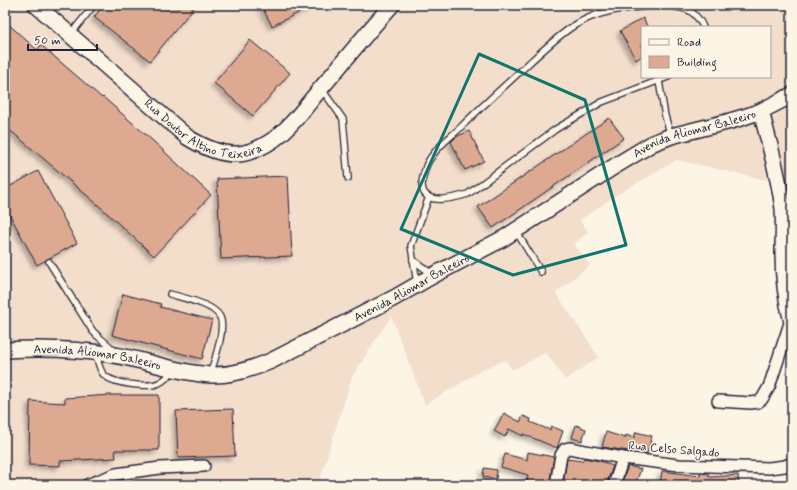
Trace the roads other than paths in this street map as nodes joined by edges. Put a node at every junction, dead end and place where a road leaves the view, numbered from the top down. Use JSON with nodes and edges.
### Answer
{"nodes":[{"id":1,"x":36,"y":5,"type":"edge"},
{"id":2,"x":94,"y":5,"type":"edge"},
{"id":3,"x":392,"y":5,"type":"edge"},
{"id":4,"x":702,"y":26,"type":"edge"},
{"id":5,"x":70,"y":35,"type":"junction"},
{"id":6,"x":666,"y":78,"type":"edge"},
{"id":7,"x":659,"y":81,"type":"junction"},
{"id":8,"x":321,"y":88,"type":"junction"},
{"id":9,"x":792,"y":95,"type":"edge"},
{"id":10,"x":761,"y":111,"type":"junction"},
{"id":11,"x":671,"y":136,"type":"junction"},
{"id":12,"x":348,"y":178,"type":"dead end"},
{"id":13,"x":429,"y":197,"type":"junction"},
{"id":14,"x":516,"y":230,"type":"junction"},
{"id":15,"x":413,"y":260,"type":"junction"},
{"id":16,"x":49,"y":262,"type":"dead end"},
{"id":17,"x":541,"y":272,"type":"dead end"},
{"id":18,"x":434,"y":275,"type":"junction"},
{"id":19,"x":417,"y":286,"type":"junction"},
{"id":20,"x":170,"y":294,"type":"dead end"},
{"id":21,"x":789,"y":300,"type":"edge"},
{"id":22,"x":792,"y":321,"type":"edge"},
{"id":23,"x":5,"y":350,"type":"edge"},
{"id":24,"x":95,"y":352,"type":"junction"},
{"id":25,"x":117,"y":355,"type":"junction"},
{"id":26,"x":174,"y":369,"type":"junction"},
{"id":27,"x":210,"y":375,"type":"junction"},
{"id":28,"x":718,"y":401,"type":"dead end"},
{"id":29,"x":623,"y":458,"type":"junction"},
{"id":30,"x":792,"y":463,"type":"edge"},
{"id":31,"x":204,"y":466,"type":"dead end"},
{"id":32,"x":87,"y":485,"type":"edge"},
{"id":33,"x":556,"y":485,"type":"edge"},
{"id":34,"x":614,"y":485,"type":"edge"}],
"edges":[{"from":1,"to":5,"type":"main road","name":"Rua Doutor Altino Teixeira"},
{"from":2,"to":5,"type":"lane"},
{"from":3,"to":8,"type":"main road","name":"Rua Doutor Altino Teixeira"},
{"from":4,"to":13,"type":"lane"},
{"from":5,"to":8,"type":"main road","name":"Rua Doutor Altino Teixeira"},
{"from":6,"to":7,"type":"lane"},
{"from":7,"to":11,"type":"lane"},
{"from":7,"to":13,"type":"lane"},
{"from":8,"to":12,"type":"lane"},
{"from":9,"to":10,"type":"main road","name":"Avenida Aliomar Baleeiro"},
{"from":10,"to":11,"type":"main road","name":"Avenida Aliomar Baleeiro"},
{"from":10,"to":21,"type":"main road"},
{"from":11,"to":14,"type":"main road","name":"Avenida Aliomar Baleeiro"},
{"from":13,"to":15,"type":"lane"},
{"from":14,"to":17,"type":"lane"},
{"from":14,"to":18,"type":"main road","name":"Avenida Aliomar Baleeiro"},
{"from":15,"to":18,"type":"lane"},
{"from":15,"to":19,"type":"lane"},
{"from":16,"to":25,"type":"lane"},
{"from":18,"to":19,"type":"main road","name":"Avenida Aliomar Baleeiro"},
{"from":19,"to":27,"type":"main road","name":"Avenida Aliomar Baleeiro"},
{"from":20,"to":27,"type":"lane"},
{"from":21,"to":22,"type":"main road"},
{"from":22,"to":28,"type":"street"},
{"from":23,"to":24,"type":"main road","name":"Avenida Aliomar Baleeiro"},
{"from":24,"to":25,"type":"main road","name":"Avenida Aliomar Baleeiro"},
{"from":24,"to":26,"type":"lane"},
{"from":25,"to":26,"type":"main road","name":"Avenida Aliomar Baleeiro"},
{"from":26,"to":27,"type":"main road","name":"Avenida Aliomar Baleeiro"},
{"from":29,"to":30,"type":"street","name":"Rua Celso Salgado"},
{"from":29,"to":33,"type":"street","name":"Rua Celso Salgado"},
{"from":29,"to":34,"type":"street"},
{"from":31,"to":32,"type":"street"}]}
